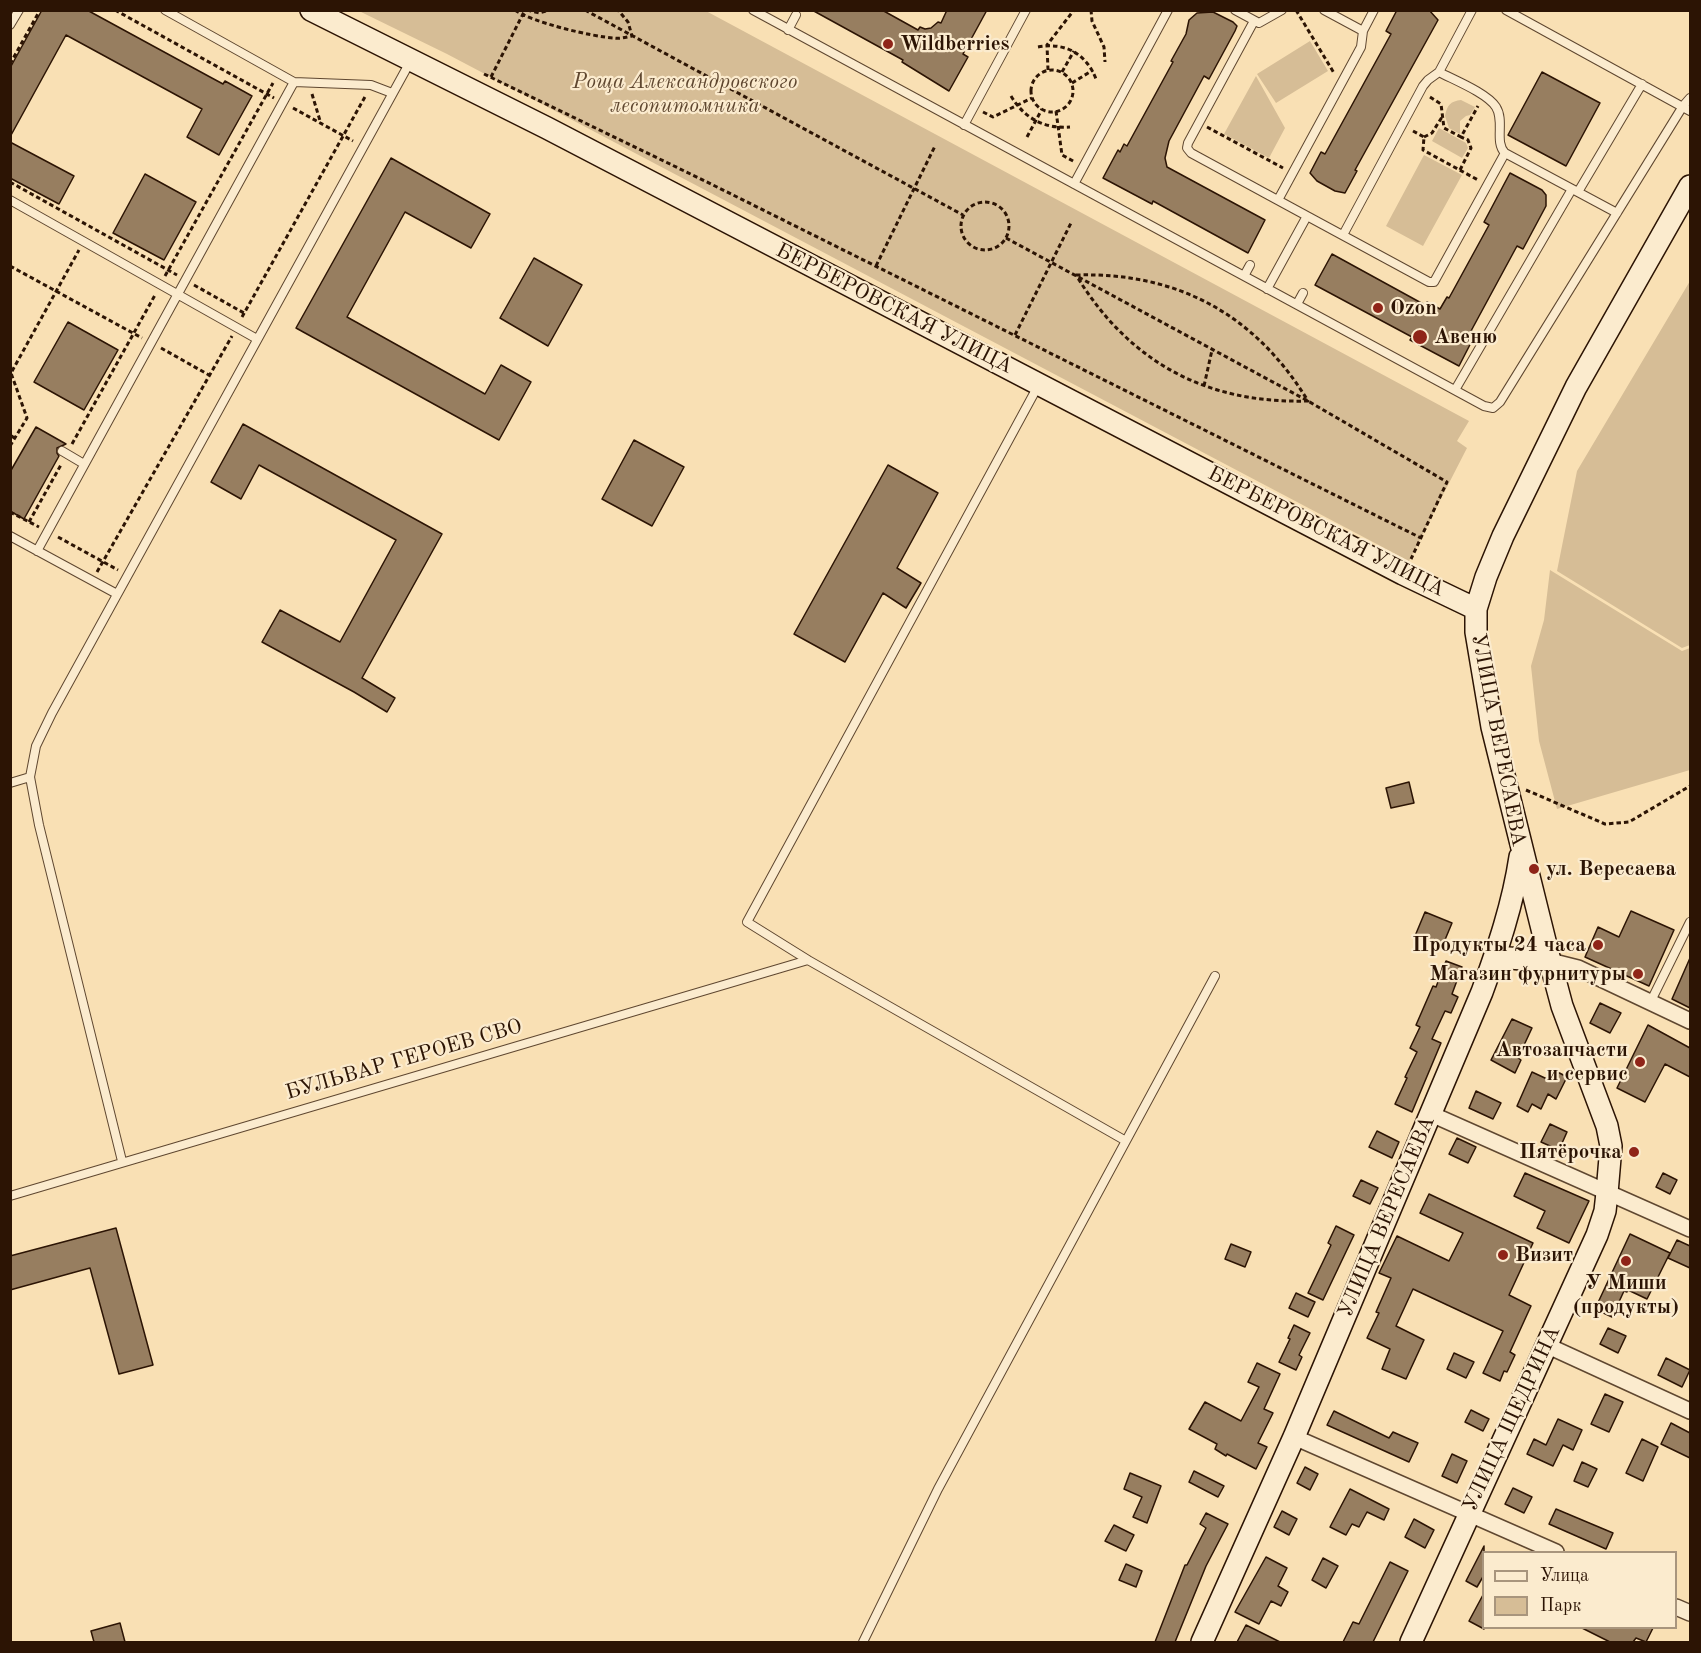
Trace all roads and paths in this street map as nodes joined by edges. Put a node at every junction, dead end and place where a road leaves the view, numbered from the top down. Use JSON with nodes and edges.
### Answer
{"nodes":[{"id":1,"x":19,"y":10,"type":"edge"},
{"id":2,"x":40,"y":10,"type":"edge"},
{"id":3,"x":115,"y":10,"type":"edge"},
{"id":4,"x":165,"y":10,"type":"edge"},
{"id":5,"x":311,"y":10,"type":"edge"},
{"id":6,"x":515,"y":10,"type":"edge"},
{"id":7,"x":526,"y":10,"type":"edge"},
{"id":8,"x":550,"y":10,"type":"edge"},
{"id":9,"x":585,"y":10,"type":"edge"},
{"id":10,"x":618,"y":10,"type":"edge"},
{"id":11,"x":753,"y":10,"type":"edge"},
{"id":12,"x":1026,"y":10,"type":"edge"},
{"id":13,"x":1074,"y":10,"type":"edge"},
{"id":14,"x":1091,"y":10,"type":"edge"},
{"id":15,"x":1168,"y":10,"type":"edge"},
{"id":16,"x":1235,"y":10,"type":"edge"},
{"id":17,"x":1282,"y":10,"type":"edge"},
{"id":18,"x":1296,"y":10,"type":"edge"},
{"id":19,"x":1324,"y":10,"type":"edge"},
{"id":20,"x":1374,"y":10,"type":"edge"},
{"id":21,"x":1472,"y":10,"type":"edge"},
{"id":22,"x":1506,"y":10,"type":"edge"},
{"id":23,"x":766,"y":14,"type":"edge"},
{"id":24,"x":796,"y":15,"type":"dead end"},
{"id":25,"x":523,"y":16,"type":"junction"},
{"id":26,"x":1254,"y":21,"type":"junction"},
{"id":27,"x":10,"y":25,"type":"edge"},
{"id":28,"x":788,"y":30,"type":"junction"},
{"id":29,"x":1363,"y":31,"type":"junction"},
{"id":30,"x":632,"y":36,"type":"junction"},
{"id":31,"x":1047,"y":45,"type":"junction"},
{"id":32,"x":1038,"y":47,"type":"dead end"},
{"id":33,"x":1074,"y":51,"type":"junction"},
{"id":34,"x":411,"y":60,"type":"junction"},
{"id":35,"x":1105,"y":62,"type":"dead end"},
{"id":36,"x":10,"y":64,"type":"edge"},
{"id":37,"x":1048,"y":70,"type":"junction"},
{"id":38,"x":1093,"y":70,"type":"junction"},
{"id":39,"x":480,"y":72,"type":"dead end"},
{"id":40,"x":1062,"y":72,"type":"junction"},
{"id":41,"x":1439,"y":72,"type":"junction"},
{"id":42,"x":278,"y":73,"type":"junction"},
{"id":43,"x":491,"y":77,"type":"junction"},
{"id":44,"x":1096,"y":79,"type":"dead end"},
{"id":45,"x":294,"y":82,"type":"junction"},
{"id":46,"x":309,"y":83,"type":"junction"},
{"id":47,"x":1072,"y":83,"type":"junction"},
{"id":48,"x":1341,"y":84,"type":"junction"},
{"id":49,"x":1642,"y":84,"type":"junction"},
{"id":50,"x":1420,"y":92,"type":"junction"},
{"id":51,"x":392,"y":93,"type":"junction"},
{"id":52,"x":267,"y":94,"type":"junction"},
{"id":53,"x":1011,"y":96,"type":"dead end"},
{"id":54,"x":1483,"y":96,"type":"junction"},
{"id":55,"x":1032,"y":98,"type":"junction"},
{"id":56,"x":1690,"y":98,"type":"edge"},
{"id":57,"x":283,"y":102,"type":"junction"},
{"id":58,"x":1017,"y":106,"type":"junction"},
{"id":59,"x":974,"y":107,"type":"junction"},
{"id":60,"x":1042,"y":109,"type":"junction"},
{"id":61,"x":1687,"y":109,"type":"edge"},
{"id":62,"x":1056,"y":111,"type":"junction"},
{"id":63,"x":1443,"y":114,"type":"junction"},
{"id":64,"x":1035,"y":121,"type":"junction"},
{"id":65,"x":1199,"y":123,"type":"junction"},
{"id":66,"x":321,"y":124,"type":"junction"},
{"id":67,"x":964,"y":125,"type":"junction"},
{"id":68,"x":1402,"y":125,"type":"junction"},
{"id":69,"x":1070,"y":127,"type":"dead end"},
{"id":70,"x":1058,"y":128,"type":"junction"},
{"id":71,"x":1027,"y":136,"type":"dead end"},
{"id":72,"x":1424,"y":137,"type":"junction"},
{"id":73,"x":1461,"y":137,"type":"junction"},
{"id":74,"x":935,"y":146,"type":"dead end"},
{"id":75,"x":363,"y":147,"type":"junction"},
{"id":76,"x":1505,"y":153,"type":"junction"},
{"id":77,"x":1084,"y":166,"type":"junction"},
{"id":78,"x":1460,"y":170,"type":"junction"},
{"id":79,"x":1293,"y":174,"type":"junction"},
{"id":80,"x":10,"y":182,"type":"edge"},
{"id":81,"x":1074,"y":184,"type":"junction"},
{"id":82,"x":1488,"y":185,"type":"junction"},
{"id":83,"x":1690,"y":186,"type":"edge"},
{"id":84,"x":916,"y":188,"type":"junction"},
{"id":85,"x":1575,"y":191,"type":"junction"},
{"id":86,"x":10,"y":200,"type":"edge"},
{"id":87,"x":1278,"y":200,"type":"junction"},
{"id":88,"x":1617,"y":213,"type":"junction"},
{"id":89,"x":963,"y":215,"type":"junction"},
{"id":90,"x":1307,"y":216,"type":"junction"},
{"id":91,"x":1072,"y":221,"type":"dead end"},
{"id":92,"x":91,"y":227,"type":"junction"},
{"id":93,"x":1343,"y":235,"type":"junction"},
{"id":94,"x":1006,"y":238,"type":"junction"},
{"id":95,"x":83,"y":241,"type":"junction"},
{"id":96,"x":1052,"y":262,"type":"junction"},
{"id":97,"x":1250,"y":264,"type":"dead end"},
{"id":98,"x":10,"y":266,"type":"edge"},
{"id":99,"x":876,"y":266,"type":"junction"},
{"id":100,"x":169,"y":270,"type":"junction"},
{"id":101,"x":1076,"y":275,"type":"junction"},
{"id":102,"x":1244,"y":276,"type":"junction"},
{"id":103,"x":185,"y":280,"type":"junction"},
{"id":104,"x":161,"y":285,"type":"junction"},
{"id":105,"x":1268,"y":289,"type":"junction"},
{"id":106,"x":56,"y":291,"type":"junction"},
{"id":107,"x":1303,"y":293,"type":"dead end"},
{"id":108,"x":177,"y":294,"type":"junction"},
{"id":109,"x":1297,"y":304,"type":"junction"},
{"id":110,"x":244,"y":313,"type":"dead end"},
{"id":111,"x":134,"y":333,"type":"junction"},
{"id":112,"x":1016,"y":335,"type":"junction"},
{"id":113,"x":257,"y":339,"type":"junction"},
{"id":114,"x":151,"y":343,"type":"junction"},
{"id":115,"x":1212,"y":349,"type":"junction"},
{"id":116,"x":10,"y":361,"type":"edge"},
{"id":117,"x":15,"y":364,"type":"junction"},
{"id":118,"x":209,"y":375,"type":"dead end"},
{"id":119,"x":1039,"y":384,"type":"junction"},
{"id":120,"x":1203,"y":386,"type":"junction"},
{"id":121,"x":1455,"y":390,"type":"junction"},
{"id":122,"x":1308,"y":401,"type":"junction"},
{"id":123,"x":10,"y":435,"type":"edge"},
{"id":124,"x":16,"y":439,"type":"junction"},
{"id":125,"x":10,"y":446,"type":"edge"},
{"id":126,"x":64,"y":452,"type":"junction"},
{"id":127,"x":84,"y":464,"type":"junction"},
{"id":128,"x":10,"y":512,"type":"edge"},
{"id":129,"x":29,"y":522,"type":"junction"},
{"id":130,"x":47,"y":532,"type":"junction"},
{"id":131,"x":10,"y":536,"type":"edge"},
{"id":132,"x":1421,"y":538,"type":"junction"},
{"id":133,"x":37,"y":550,"type":"junction"},
{"id":134,"x":1403,"y":574,"type":"junction"},
{"id":135,"x":127,"y":575,"type":"junction"},
{"id":136,"x":117,"y":594,"type":"junction"},
{"id":137,"x":1476,"y":609,"type":"junction"},
{"id":138,"x":30,"y":777,"type":"junction"},
{"id":139,"x":1505,"y":780,"type":"junction"},
{"id":140,"x":10,"y":783,"type":"edge"},
{"id":141,"x":1690,"y":786,"type":"edge"},
{"id":142,"x":1522,"y":848,"type":"junction"},
{"id":143,"x":1690,"y":922,"type":"edge"},
{"id":144,"x":1687,"y":936,"type":"edge"},
{"id":145,"x":1495,"y":957,"type":"junction"},
{"id":146,"x":808,"y":960,"type":"junction"},
{"id":147,"x":1550,"y":961,"type":"junction"},
{"id":148,"x":1215,"y":976,"type":"dead end"},
{"id":149,"x":1650,"y":1003,"type":"junction"},
{"id":150,"x":1690,"y":1021,"type":"edge"},
{"id":151,"x":1431,"y":1114,"type":"junction"},
{"id":152,"x":1126,"y":1141,"type":"junction"},
{"id":153,"x":122,"y":1161,"type":"junction"},
{"id":154,"x":1607,"y":1193,"type":"junction"},
{"id":155,"x":10,"y":1196,"type":"edge"},
{"id":156,"x":1690,"y":1229,"type":"edge"},
{"id":157,"x":1546,"y":1345,"type":"junction"},
{"id":158,"x":1690,"y":1411,"type":"edge"},
{"id":159,"x":1294,"y":1437,"type":"junction"},
{"id":160,"x":1469,"y":1514,"type":"junction"},
{"id":161,"x":1554,"y":1551,"type":"edge"},
{"id":162,"x":863,"y":1642,"type":"edge"},
{"id":163,"x":1202,"y":1642,"type":"edge"},
{"id":164,"x":1411,"y":1642,"type":"edge"}],
"edges":[{"from":1,"to":27,"type":"lane"},
{"from":2,"to":36,"type":"path"},
{"from":3,"to":52,"type":"path"},
{"from":4,"to":42,"type":"lane"},
{"from":5,"to":34,"type":"main road","name":"БЕРБЕРОВСКАЯ УЛИЦА"},
{"from":6,"to":25,"type":"path"},
{"from":7,"to":8,"type":"path"},
{"from":7,"to":25,"type":"path"},
{"from":9,"to":30,"type":"path"},
{"from":10,"to":30,"type":"path"},
{"from":11,"to":23,"type":"lane"},
{"from":12,"to":59,"type":"lane"},
{"from":13,"to":31,"type":"path"},
{"from":14,"to":35,"type":"path"},
{"from":15,"to":77,"type":"lane"},
{"from":16,"to":26,"type":"lane"},
{"from":17,"to":26,"type":"lane"},
{"from":18,"to":48,"type":"path"},
{"from":19,"to":29,"type":"lane"},
{"from":20,"to":29,"type":"lane"},
{"from":21,"to":41,"type":"lane"},
{"from":22,"to":49,"type":"lane"},
{"from":23,"to":28,"type":"lane"},
{"from":24,"to":28,"type":"lane"},
{"from":25,"to":30,"type":"path"},
{"from":25,"to":43,"type":"path"},
{"from":26,"to":65,"type":"lane"},
{"from":28,"to":67,"type":"lane"},
{"from":29,"to":48,"type":"lane"},
{"from":30,"to":84,"type":"path"},
{"from":31,"to":32,"type":"path"},
{"from":31,"to":33,"type":"path"},
{"from":31,"to":37,"type":"path"},
{"from":33,"to":38,"type":"path"},
{"from":33,"to":40,"type":"path"},
{"from":34,"to":51,"type":"lane"},
{"from":34,"to":119,"type":"main road","name":"БЕРБЕРОВСКАЯ УЛИЦА"},
{"from":37,"to":40,"type":"path"},
{"from":37,"to":55,"type":"path"},
{"from":38,"to":44,"type":"path"},
{"from":38,"to":47,"type":"path"},
{"from":39,"to":43,"type":"path"},
{"from":40,"to":47,"type":"path"},
{"from":41,"to":50,"type":"lane"},
{"from":41,"to":54,"type":"lane"},
{"from":42,"to":45,"type":"lane"},
{"from":42,"to":52,"type":"path"},
{"from":43,"to":99,"type":"path"},
{"from":45,"to":46,"type":"lane"},
{"from":45,"to":57,"type":"lane"},
{"from":46,"to":51,"type":"lane"},
{"from":46,"to":66,"type":"path"},
{"from":47,"to":62,"type":"path"},
{"from":48,"to":79,"type":"lane"},
{"from":49,"to":61,"type":"lane"},
{"from":49,"to":85,"type":"lane"},
{"from":50,"to":63,"type":"path"},
{"from":50,"to":68,"type":"lane"},
{"from":51,"to":75,"type":"lane"},
{"from":52,"to":57,"type":"path"},
{"from":52,"to":100,"type":"path"},
{"from":53,"to":58,"type":"path"},
{"from":54,"to":73,"type":"path"},
{"from":54,"to":76,"type":"lane"},
{"from":55,"to":58,"type":"path"},
{"from":55,"to":60,"type":"path"},
{"from":56,"to":61,"type":"lane"},
{"from":57,"to":66,"type":"path"},
{"from":57,"to":103,"type":"lane"},
{"from":58,"to":59,"type":"path"},
{"from":58,"to":64,"type":"path"},
{"from":59,"to":67,"type":"lane"},
{"from":60,"to":62,"type":"path"},
{"from":60,"to":64,"type":"path"},
{"from":61,"to":88,"type":"lane"},
{"from":62,"to":70,"type":"path"},
{"from":63,"to":72,"type":"path"},
{"from":63,"to":73,"type":"path"},
{"from":64,"to":70,"type":"path"},
{"from":64,"to":71,"type":"path"},
{"from":65,"to":79,"type":"path"},
{"from":65,"to":87,"type":"lane"},
{"from":66,"to":75,"type":"path"},
{"from":67,"to":81,"type":"lane"},
{"from":68,"to":72,"type":"path"},
{"from":68,"to":93,"type":"lane"},
{"from":69,"to":70,"type":"path"},
{"from":70,"to":77,"type":"path"},
{"from":72,"to":78,"type":"path"},
{"from":73,"to":78,"type":"path"},
{"from":74,"to":84,"type":"path"},
{"from":75,"to":113,"type":"lane"},
{"from":76,"to":82,"type":"lane"},
{"from":76,"to":85,"type":"lane"},
{"from":77,"to":81,"type":"lane"},
{"from":78,"to":82,"type":"path"},
{"from":79,"to":87,"type":"lane"},
{"from":80,"to":92,"type":"path"},
{"from":81,"to":102,"type":"lane"},
{"from":82,"to":93,"type":"lane"},
{"from":83,"to":137,"type":"main road","name":"УЛИЦА ВЕРЕСАЕВА"},
{"from":84,"to":89,"type":"path"},
{"from":84,"to":99,"type":"path"},
{"from":85,"to":88,"type":"lane"},
{"from":85,"to":121,"type":"lane"},
{"from":86,"to":95,"type":"lane"},
{"from":87,"to":90,"type":"lane"},
{"from":88,"to":121,"type":"lane"},
{"from":89,"to":94,"type":"path"},
{"from":89,"to":94,"type":"path"},
{"from":90,"to":93,"type":"lane"},
{"from":90,"to":105,"type":"lane"},
{"from":91,"to":96,"type":"path"},
{"from":92,"to":95,"type":"path"},
{"from":92,"to":100,"type":"path"},
{"from":94,"to":96,"type":"path"},
{"from":95,"to":104,"type":"lane"},
{"from":95,"to":106,"type":"path"},
{"from":96,"to":101,"type":"path"},
{"from":96,"to":112,"type":"path"},
{"from":97,"to":102,"type":"lane"},
{"from":98,"to":106,"type":"path"},
{"from":99,"to":112,"type":"path"},
{"from":100,"to":103,"type":"path"},
{"from":100,"to":104,"type":"path"},
{"from":101,"to":115,"type":"path"},
{"from":101,"to":120,"type":"path"},
{"from":101,"to":122,"type":"path"},
{"from":102,"to":105,"type":"lane"},
{"from":103,"to":108,"type":"lane"},
{"from":103,"to":110,"type":"path"},
{"from":104,"to":108,"type":"lane"},
{"from":104,"to":111,"type":"path"},
{"from":105,"to":109,"type":"lane"},
{"from":106,"to":111,"type":"path"},
{"from":106,"to":117,"type":"path"},
{"from":107,"to":109,"type":"lane"},
{"from":108,"to":113,"type":"lane"},
{"from":108,"to":114,"type":"lane"},
{"from":109,"to":121,"type":"lane"},
{"from":111,"to":114,"type":"path"},
{"from":111,"to":126,"type":"path"},
{"from":112,"to":132,"type":"path"},
{"from":113,"to":135,"type":"lane"},
{"from":114,"to":118,"type":"path"},
{"from":114,"to":127,"type":"lane"},
{"from":115,"to":120,"type":"path"},
{"from":115,"to":122,"type":"path"},
{"from":116,"to":117,"type":"path"},
{"from":117,"to":124,"type":"path"},
{"from":119,"to":134,"type":"main road","name":"БЕРБЕРОВСКАЯ УЛИЦА"},
{"from":119,"to":146,"type":"lane"},
{"from":120,"to":122,"type":"path"},
{"from":122,"to":132,"type":"path"},
{"from":123,"to":124,"type":"path"},
{"from":124,"to":125,"type":"path"},
{"from":126,"to":127,"type":"lane"},
{"from":126,"to":129,"type":"path"},
{"from":127,"to":130,"type":"lane"},
{"from":128,"to":129,"type":"path"},
{"from":129,"to":130,"type":"path"},
{"from":130,"to":133,"type":"lane"},
{"from":130,"to":135,"type":"path"},
{"from":131,"to":133,"type":"lane"},
{"from":132,"to":134,"type":"path"},
{"from":133,"to":136,"type":"lane"},
{"from":134,"to":137,"type":"main road","name":"БЕРБЕРОВСКАЯ УЛИЦА"},
{"from":135,"to":136,"type":"lane"},
{"from":136,"to":138,"type":"lane"},
{"from":137,"to":139,"type":"main road","name":"УЛИЦА ВЕРЕСАЕВА"},
{"from":138,"to":140,"type":"lane"},
{"from":138,"to":153,"type":"lane"},
{"from":139,"to":141,"type":"path"},
{"from":139,"to":142,"type":"main road","name":"УЛИЦА ВЕРЕСАЕВА"},
{"from":142,"to":145,"type":"main road","name":"УЛИЦА ВЕРЕСАЕВА"},
{"from":142,"to":147,"type":"main road","name":"УЛИЦА ЩЕДРИНА"},
{"from":143,"to":144,"type":"lane"},
{"from":144,"to":149,"type":"lane"},
{"from":145,"to":147,"type":"main road"},
{"from":145,"to":151,"type":"main road","name":"УЛИЦА ВЕРЕСАЕВА"},
{"from":146,"to":152,"type":"lane"},
{"from":146,"to":153,"type":"lane","name":"БУЛЬВАР ГЕРОЕВ СВО"},
{"from":147,"to":149,"type":"street"},
{"from":147,"to":154,"type":"main road","name":"УЛИЦА ЩЕДРИНА"},
{"from":148,"to":152,"type":"lane"},
{"from":149,"to":150,"type":"street"},
{"from":151,"to":154,"type":"street"},
{"from":151,"to":159,"type":"main road","name":"УЛИЦА ВЕРЕСАЕВА"},
{"from":152,"to":162,"type":"lane"},
{"from":153,"to":155,"type":"lane","name":"БУЛЬВАР ГЕРОЕВ СВО"},
{"from":154,"to":156,"type":"street"},
{"from":154,"to":157,"type":"main road","name":"УЛИЦА ЩЕДРИНА"},
{"from":157,"to":158,"type":"street"},
{"from":157,"to":160,"type":"main road","name":"УЛИЦА ЩЕДРИНА"},
{"from":159,"to":160,"type":"street"},
{"from":159,"to":163,"type":"main road","name":"УЛИЦА ВЕРЕСАЕВА"},
{"from":160,"to":161,"type":"street"},
{"from":160,"to":164,"type":"main road","name":"УЛИЦА ЩЕДРИНА"}]}
